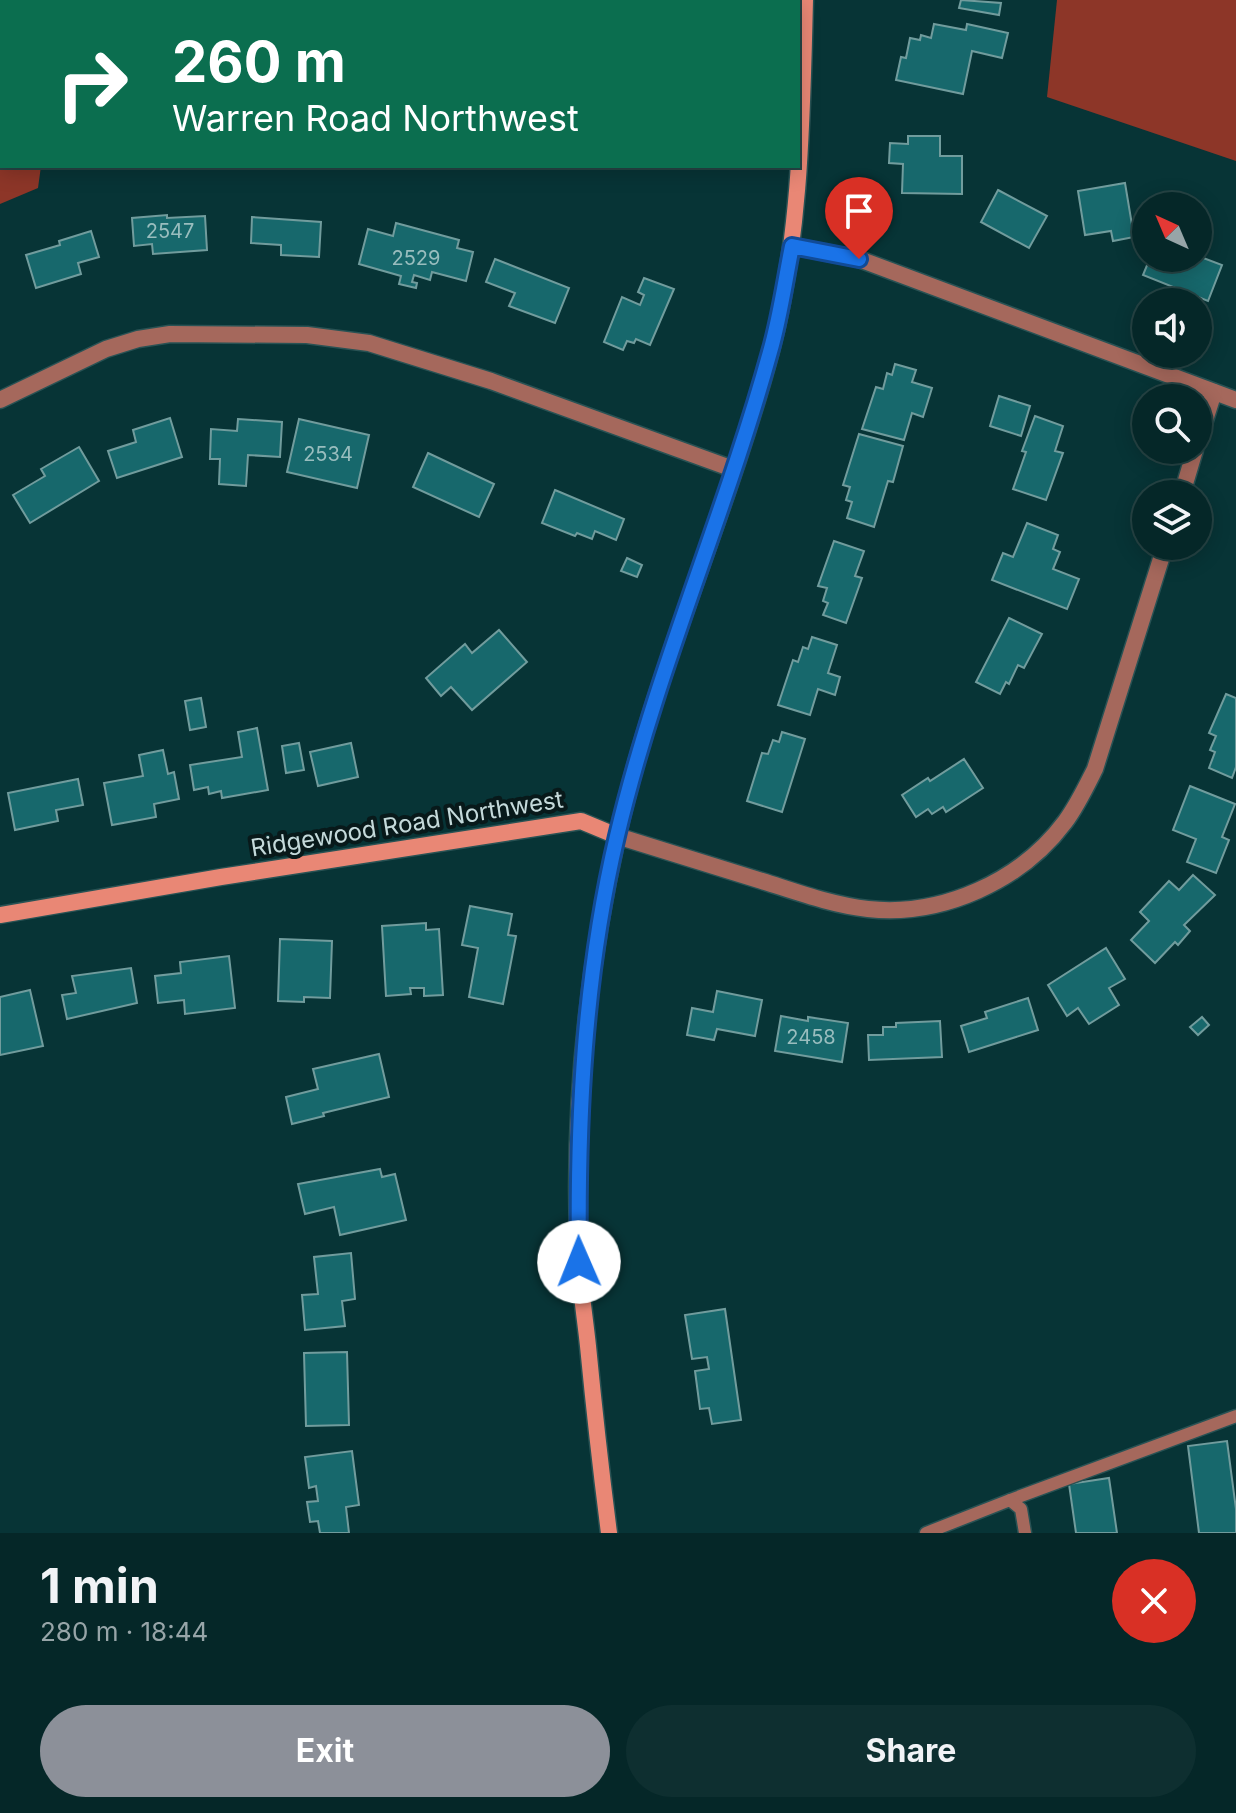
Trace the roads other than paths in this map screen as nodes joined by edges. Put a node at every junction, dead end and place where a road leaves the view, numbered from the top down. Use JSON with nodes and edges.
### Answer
{"nodes":[{"id":1,"x":805,"y":0,"type":"edge"},
{"id":2,"x":800,"y":160,"type":"edge"},
{"id":3,"x":799,"y":168,"type":"edge"},
{"id":4,"x":792,"y":246,"type":"junction"},
{"id":5,"x":1214,"y":392,"type":"junction"},
{"id":6,"x":1212,"y":398,"type":"edge"},
{"id":7,"x":0,"y":400,"type":"edge"},
{"id":8,"x":1236,"y":400,"type":"edge"},
{"id":9,"x":733,"y":469,"type":"junction"},
{"id":10,"x":1161,"y":560,"type":"edge"},
{"id":11,"x":617,"y":836,"type":"junction"},
{"id":12,"x":0,"y":915,"type":"edge"},
{"id":13,"x":1236,"y":1416,"type":"edge"},
{"id":14,"x":1010,"y":1500,"type":"junction"},
{"id":15,"x":609,"y":1533,"type":"edge"},
{"id":16,"x":926,"y":1533,"type":"edge"},
{"id":17,"x":1025,"y":1533,"type":"edge"}],
"edges":[{"from":1,"to":2,"type":"street"},
{"from":3,"to":4,"type":"street"},
{"from":4,"to":5,"type":"street"},
{"from":4,"to":9,"type":"street"},
{"from":5,"to":6,"type":"street"},
{"from":5,"to":8,"type":"street"},
{"from":7,"to":9,"type":"street"},
{"from":9,"to":11,"type":"street"},
{"from":10,"to":11,"type":"street","name":"Ridgewood Road Northwest"},
{"from":11,"to":12,"type":"street","name":"Ridgewood Road Northwest"},
{"from":11,"to":15,"type":"street"},
{"from":13,"to":14,"type":"lane"},
{"from":14,"to":16,"type":"lane"},
{"from":14,"to":17,"type":"lane"}]}
